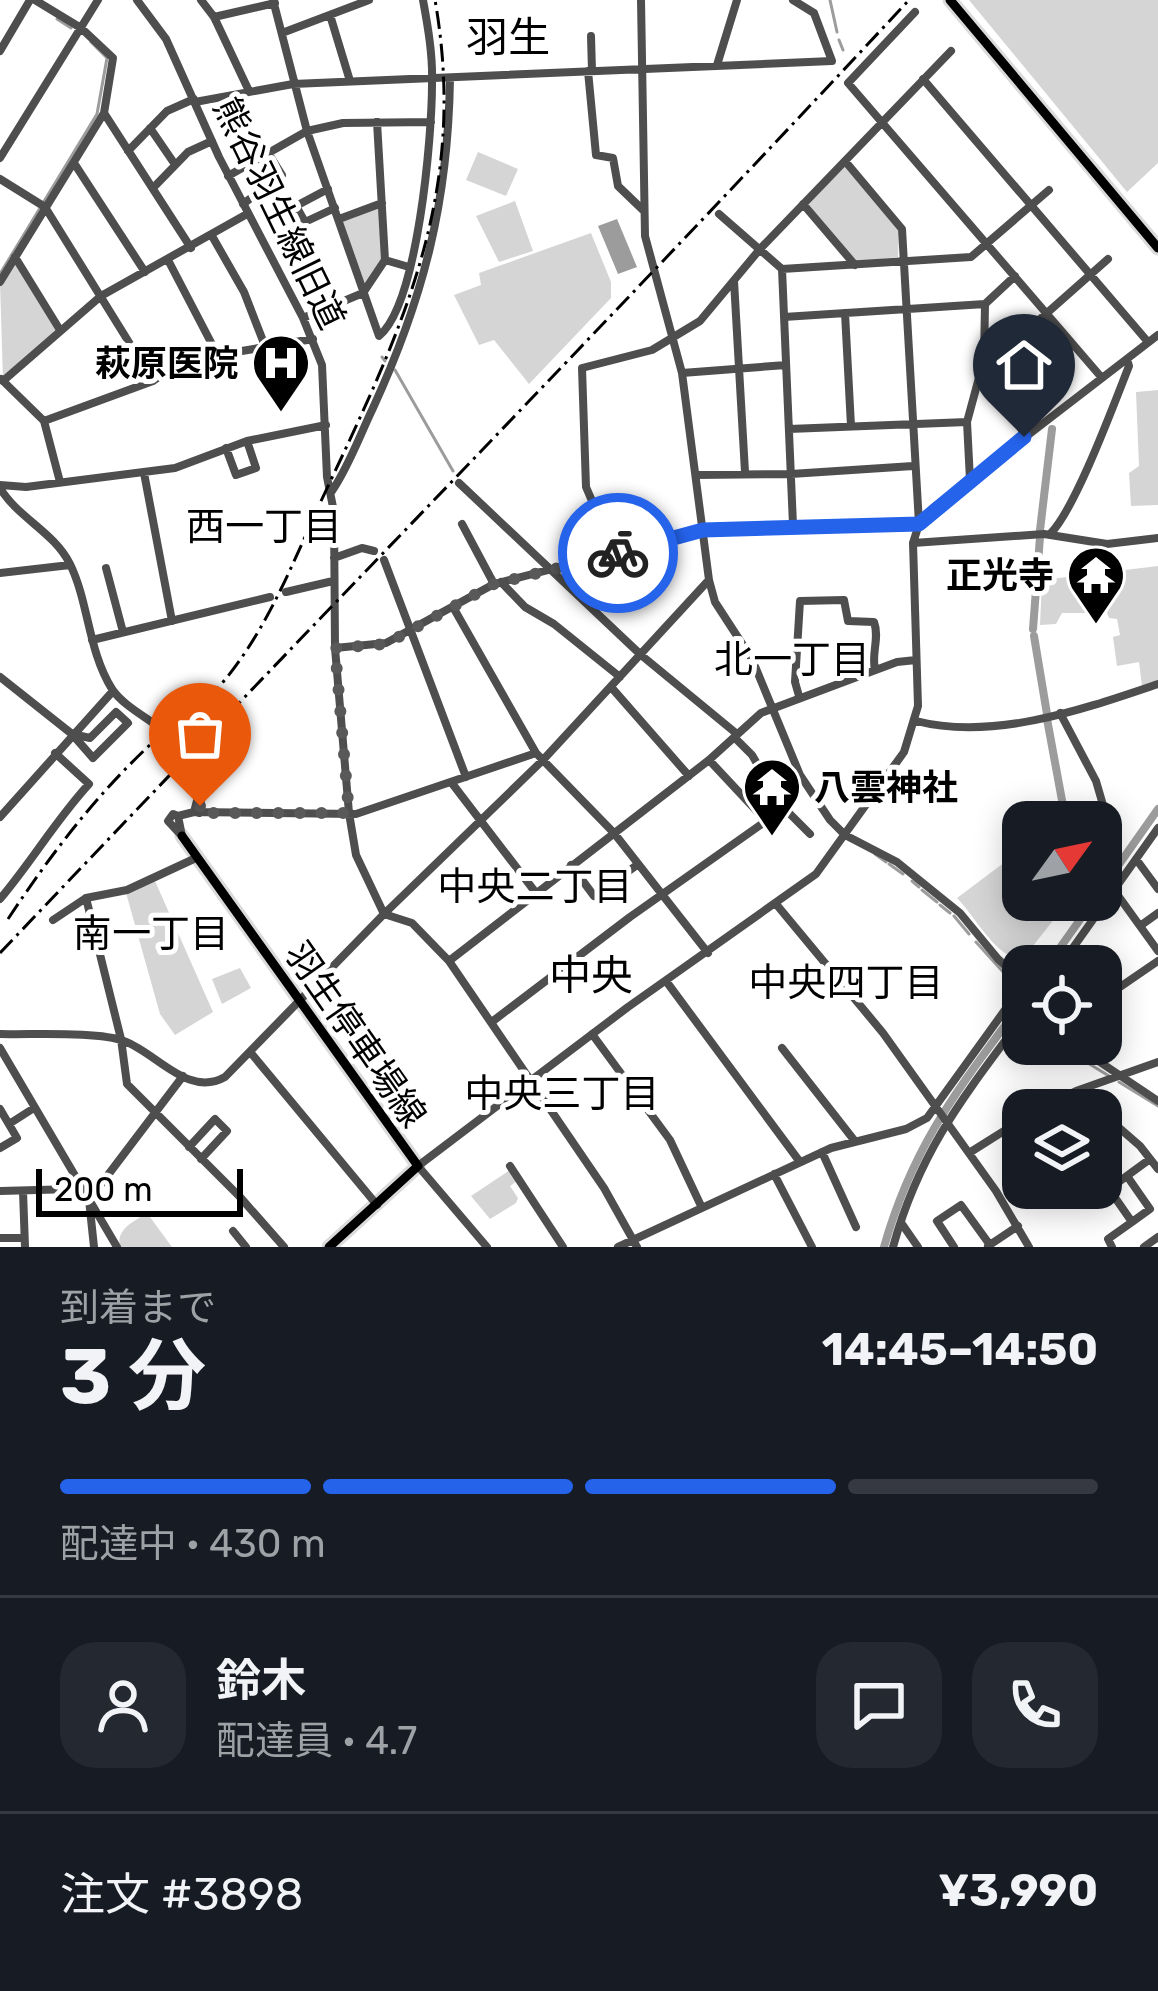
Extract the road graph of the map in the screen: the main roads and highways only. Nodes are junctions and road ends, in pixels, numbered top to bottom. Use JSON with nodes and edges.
{"nodes":[{"id":1,"x":950,"y":0,"type":"edge"},
{"id":2,"x":1158,"y":248,"type":"edge"},
{"id":3,"x":182,"y":836,"type":"road end"},
{"id":4,"x":329,"y":1247,"type":"edge"}],
"edges":[{"from":1,"to":2,"type":"main road"},
{"from":3,"to":4,"type":"main road","name":"羽生停車場線"}]}
